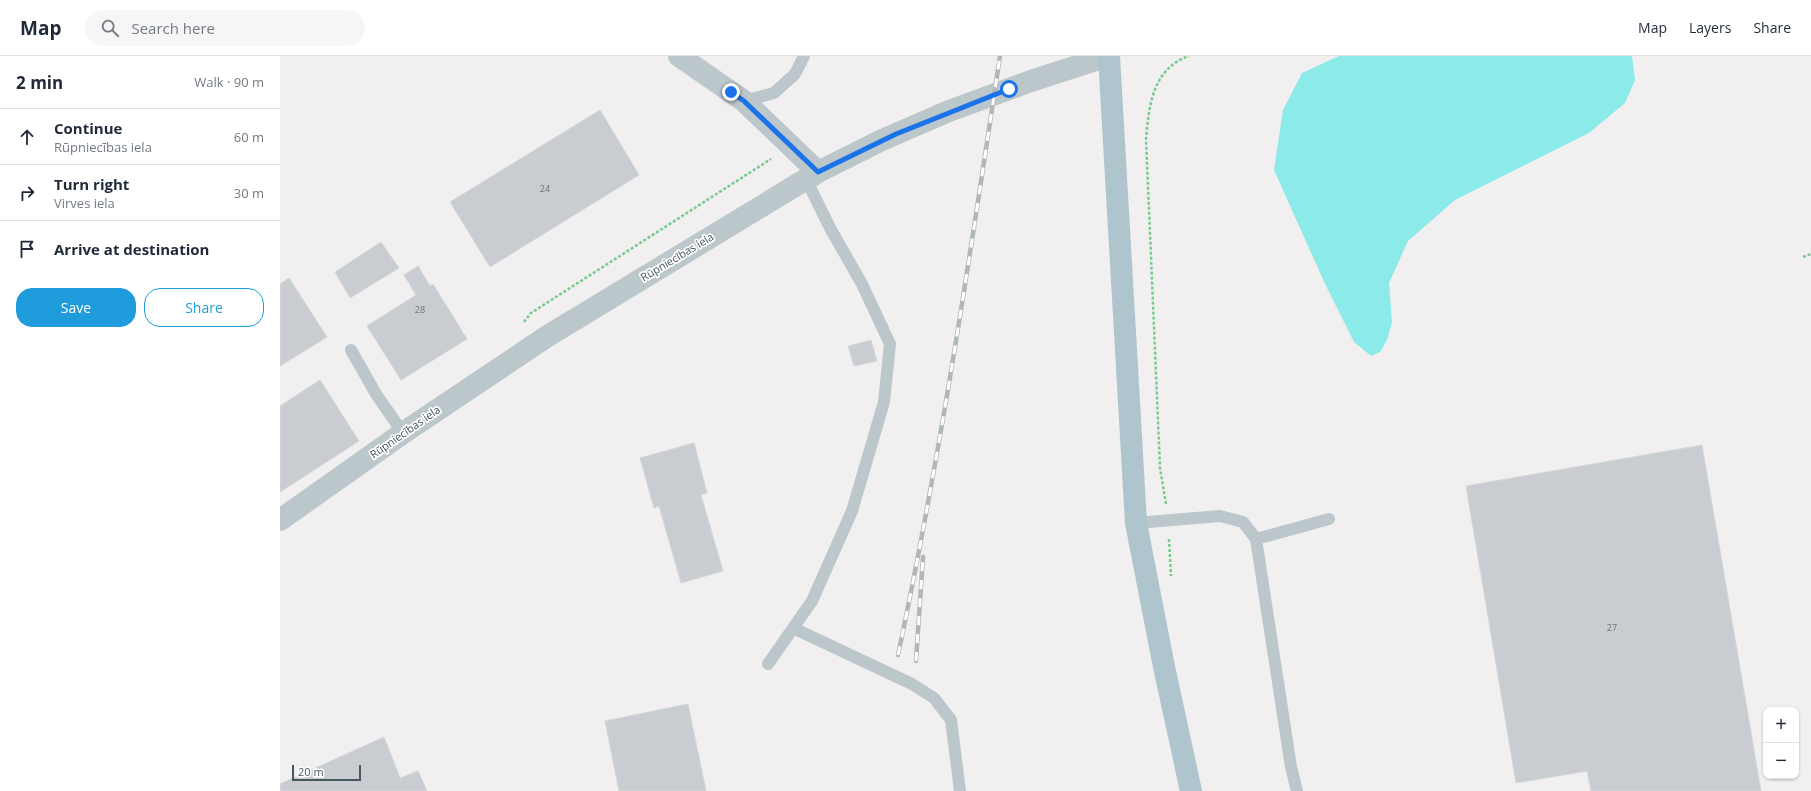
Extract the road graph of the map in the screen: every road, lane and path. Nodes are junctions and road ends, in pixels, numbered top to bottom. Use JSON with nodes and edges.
{"nodes":[{"id":1,"x":679,"y":56,"type":"edge"},
{"id":2,"x":804,"y":56,"type":"edge"},
{"id":3,"x":1108,"y":56,"type":"edge"},
{"id":4,"x":1188,"y":56,"type":"edge"},
{"id":5,"x":744,"y":101,"type":"junction"},
{"id":6,"x":812,"y":175,"type":"junction"},
{"id":7,"x":1811,"y":254,"type":"edge"},
{"id":8,"x":1803,"y":257,"type":"dead end"},
{"id":9,"x":351,"y":350,"type":"dead end"},
{"id":10,"x":403,"y":433,"type":"junction"},
{"id":11,"x":1329,"y":519,"type":"dead end"},
{"id":12,"x":280,"y":520,"type":"edge"},
{"id":13,"x":1168,"y":520,"type":"junction"},
{"id":14,"x":1136,"y":523,"type":"junction"},
{"id":15,"x":1256,"y":539,"type":"junction"},
{"id":16,"x":1172,"y":579,"type":"dead end"},
{"id":17,"x":793,"y":628,"type":"junction"},
{"id":18,"x":768,"y":664,"type":"dead end"},
{"id":19,"x":960,"y":791,"type":"edge"},
{"id":20,"x":1191,"y":791,"type":"edge"},
{"id":21,"x":1297,"y":791,"type":"edge"}],
"edges":[{"from":1,"to":5,"type":"street"},
{"from":2,"to":5,"type":"lane"},
{"from":3,"to":6,"type":"street","name":"Rūpniecības iela"},
{"from":3,"to":14,"type":"main road"},
{"from":4,"to":13,"type":"path"},
{"from":5,"to":6,"type":"street"},
{"from":6,"to":10,"type":"street","name":"Rūpniecības iela"},
{"from":6,"to":17,"type":"lane"},
{"from":7,"to":8,"type":"path"},
{"from":9,"to":10,"type":"lane"},
{"from":10,"to":12,"type":"street","name":"Rūpniecības iela"},
{"from":11,"to":15,"type":"lane"},
{"from":13,"to":14,"type":"lane"},
{"from":13,"to":15,"type":"lane"},
{"from":13,"to":16,"type":"path"},
{"from":14,"to":20,"type":"main road"},
{"from":15,"to":21,"type":"lane"},
{"from":17,"to":18,"type":"lane"},
{"from":17,"to":19,"type":"lane"}]}
